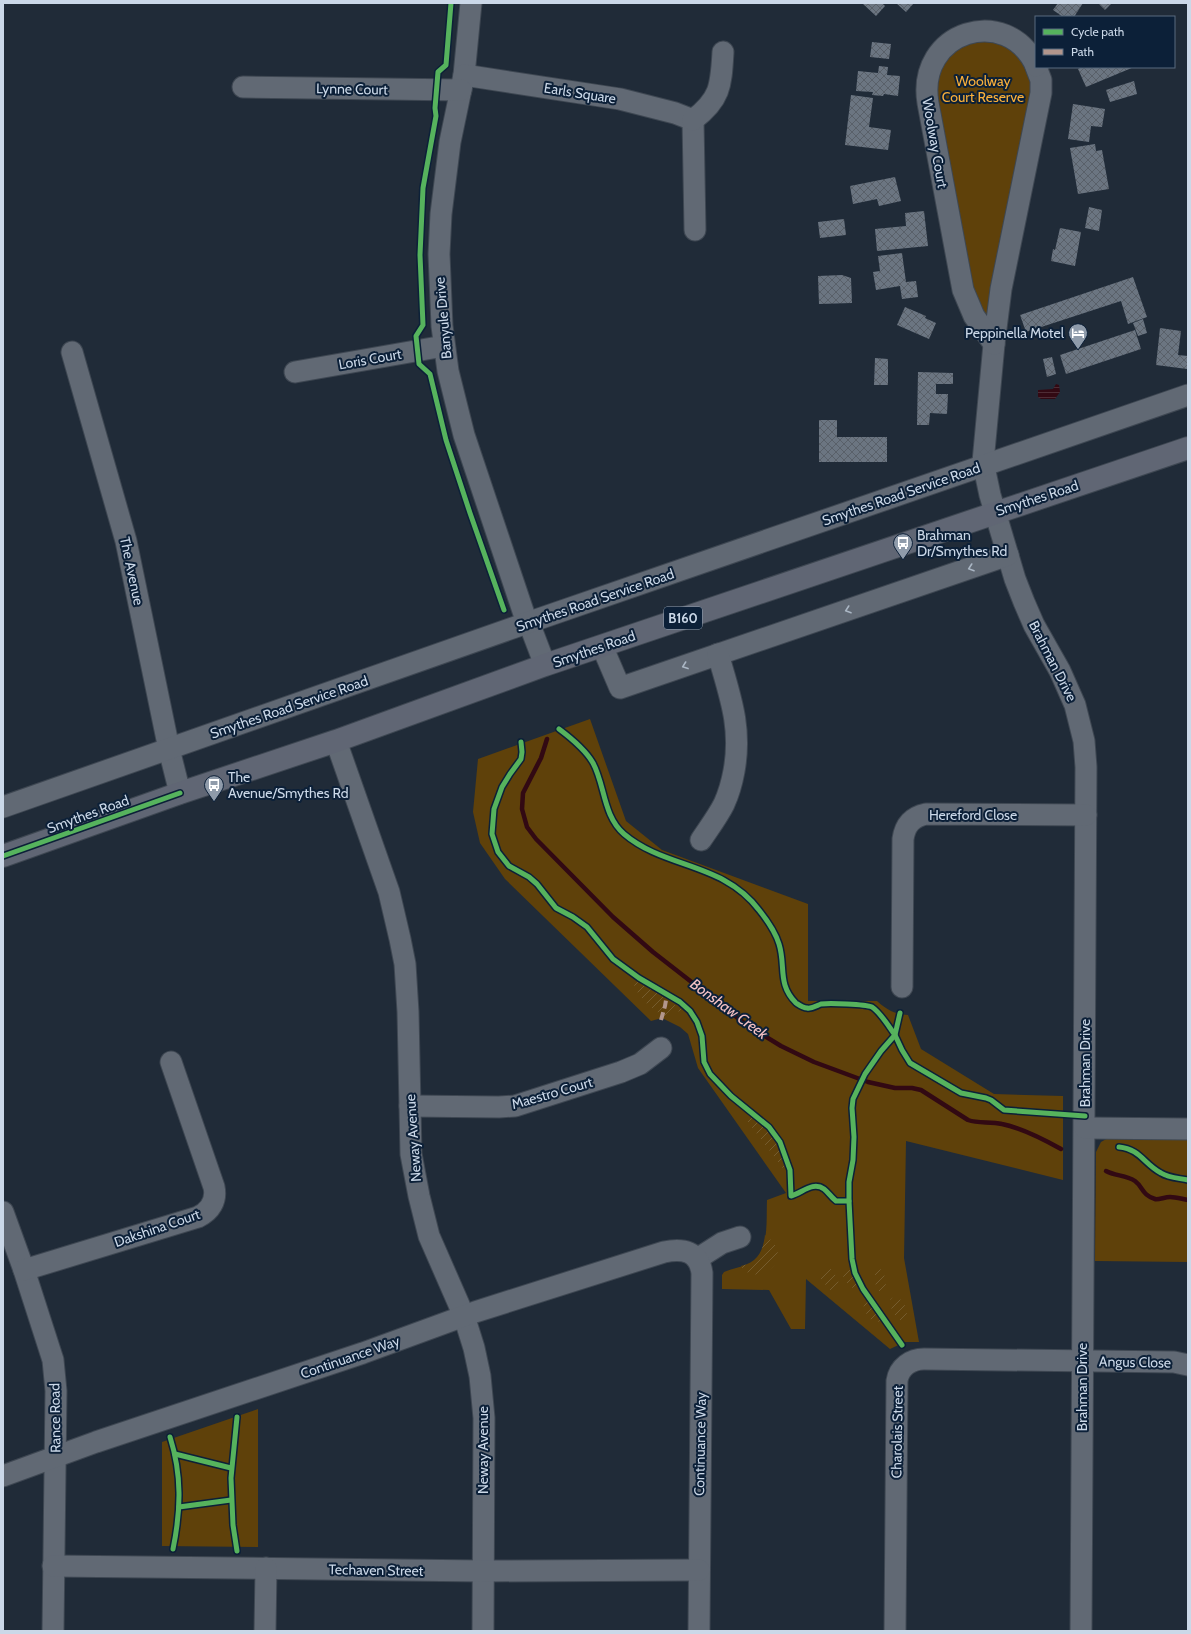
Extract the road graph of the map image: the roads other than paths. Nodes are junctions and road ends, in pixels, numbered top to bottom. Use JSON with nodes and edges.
{"nodes":[{"id":1,"x":471,"y":3,"type":"edge"},
{"id":2,"x":723,"y":52,"type":"dead end"},
{"id":3,"x":1035,"y":65,"type":"edge"},
{"id":4,"x":1036,"y":68,"type":"edge"},
{"id":5,"x":462,"y":82,"type":"junction"},
{"id":6,"x":243,"y":87,"type":"dead end"},
{"id":7,"x":693,"y":120,"type":"junction"},
{"id":8,"x":695,"y":230,"type":"dead end"},
{"id":9,"x":994,"y":344,"type":"junction"},
{"id":10,"x":444,"y":346,"type":"junction"},
{"id":11,"x":72,"y":352,"type":"dead end"},
{"id":12,"x":295,"y":372,"type":"dead end"},
{"id":13,"x":1188,"y":395,"type":"edge"},
{"id":14,"x":1188,"y":448,"type":"edge"},
{"id":15,"x":983,"y":465,"type":"junction"},
{"id":16,"x":996,"y":512,"type":"junction"},
{"id":17,"x":1008,"y":555,"type":"junction"},
{"id":18,"x":528,"y":623,"type":"junction"},
{"id":19,"x":602,"y":646,"type":"junction"},
{"id":20,"x":718,"y":654,"type":"junction"},
{"id":21,"x":545,"y":665,"type":"junction"},
{"id":22,"x":336,"y":741,"type":"junction"},
{"id":23,"x":169,"y":749,"type":"junction"},
{"id":24,"x":180,"y":793,"type":"junction"},
{"id":25,"x":3,"y":807,"type":"edge"},
{"id":26,"x":1086,"y":815,"type":"junction"},
{"id":27,"x":701,"y":840,"type":"dead end"},
{"id":28,"x":3,"y":856,"type":"edge"},
{"id":29,"x":902,"y":987,"type":"dead end"},
{"id":30,"x":661,"y":1048,"type":"dead end"},
{"id":31,"x":171,"y":1062,"type":"dead end"},
{"id":32,"x":410,"y":1106,"type":"junction"},
{"id":33,"x":1085,"y":1128,"type":"junction"},
{"id":34,"x":1188,"y":1129,"type":"edge"},
{"id":35,"x":3,"y":1212,"type":"edge"},
{"id":36,"x":740,"y":1236,"type":"dead end"},
{"id":37,"x":697,"y":1259,"type":"junction"},
{"id":38,"x":24,"y":1270,"type":"junction"},
{"id":39,"x":464,"y":1316,"type":"junction"},
{"id":40,"x":1082,"y":1361,"type":"junction"},
{"id":41,"x":1188,"y":1365,"type":"edge"},
{"id":42,"x":55,"y":1457,"type":"junction"},
{"id":43,"x":3,"y":1476,"type":"edge"},
{"id":44,"x":53,"y":1566,"type":"junction"},
{"id":45,"x":266,"y":1568,"type":"junction"},
{"id":46,"x":699,"y":1570,"type":"junction"},
{"id":47,"x":483,"y":1571,"type":"junction"},
{"id":48,"x":53,"y":1631,"type":"edge"},
{"id":49,"x":265,"y":1631,"type":"edge"},
{"id":50,"x":483,"y":1631,"type":"edge"},
{"id":51,"x":699,"y":1631,"type":"edge"},
{"id":52,"x":895,"y":1631,"type":"edge"},
{"id":53,"x":1081,"y":1631,"type":"edge"}],
"edges":[{"from":1,"to":5,"type":"street","name":"Banyule Drive"},
{"from":2,"to":7,"type":"street"},
{"from":3,"to":9,"type":"street","name":"Woolway Court"},
{"from":4,"to":9,"type":"street","name":"Woolway Court"},
{"from":5,"to":6,"type":"street","name":"Lynne Court"},
{"from":5,"to":7,"type":"street","name":"Earls Square"},
{"from":5,"to":10,"type":"street","name":"Banyule Drive"},
{"from":7,"to":8,"type":"street"},
{"from":9,"to":15,"type":"street","name":"Woolway Court"},
{"from":10,"to":12,"type":"street","name":"Loris Court"},
{"from":10,"to":18,"type":"street","name":"Banyule Drive"},
{"from":11,"to":23,"type":"street","name":"The Avenue"},
{"from":13,"to":15,"type":"street","name":"Smythes Road Service Road"},
{"from":14,"to":16,"type":"main road","name":"Smythes Road","number":"B160"},
{"from":15,"to":16,"type":"street","name":"Woolway Court"},
{"from":15,"to":18,"type":"street","name":"Smythes Road Service Road"},
{"from":16,"to":17,"type":"street","name":"Brahman Drive"},
{"from":16,"to":19,"type":"main road","name":"Smythes Road","number":"B160"},
{"from":17,"to":20,"type":"street","one_way":true},
{"from":17,"to":26,"type":"street","name":"Brahman Drive"},
{"from":18,"to":21,"type":"street","name":"Banyule Drive"},
{"from":18,"to":23,"type":"street","name":"Smythes Road Service Road"},
{"from":20,"to":19,"type":"street","one_way":true},
{"from":19,"to":21,"type":"main road","name":"Smythes Road","number":"B160"},
{"from":20,"to":27,"type":"street"},
{"from":21,"to":22,"type":"main road","name":"Smythes Road","number":"B160"},
{"from":22,"to":24,"type":"main road","name":"Smythes Road","number":"B160"},
{"from":22,"to":32,"type":"street","name":"Neway Avenue"},
{"from":23,"to":24,"type":"street","name":"The Avenue"},
{"from":23,"to":25,"type":"street","name":"Smythes Road Service Road"},
{"from":24,"to":28,"type":"main road","name":"Smythes Road","number":"B160"},
{"from":26,"to":29,"type":"street","name":"Hereford Close"},
{"from":26,"to":33,"type":"street","name":"Brahman Drive"},
{"from":30,"to":32,"type":"street","name":"Maestro Court"},
{"from":31,"to":38,"type":"street","name":"Dakshina Court"},
{"from":32,"to":39,"type":"street","name":"Neway Avenue"},
{"from":33,"to":34,"type":"street"},
{"from":33,"to":40,"type":"street","name":"Brahman Drive"},
{"from":35,"to":38,"type":"street","name":"Rance Road"},
{"from":36,"to":37,"type":"street"},
{"from":37,"to":39,"type":"street","name":"Continuance Way"},
{"from":37,"to":46,"type":"street","name":"Continuance Way"},
{"from":38,"to":42,"type":"street","name":"Rance Road"},
{"from":39,"to":42,"type":"street","name":"Continuance Way"},
{"from":39,"to":47,"type":"street","name":"Neway Avenue"},
{"from":40,"to":41,"type":"street","name":"Angus Close"},
{"from":40,"to":52,"type":"street","name":"Charolais Street"},
{"from":40,"to":53,"type":"street","name":"Brahman Drive"},
{"from":42,"to":43,"type":"street","name":"Continuance Way"},
{"from":42,"to":44,"type":"street","name":"Rance Road"},
{"from":44,"to":45,"type":"street","name":"Techaven Street"},
{"from":44,"to":48,"type":"street","name":"Rance Road"},
{"from":45,"to":47,"type":"street","name":"Techaven Street"},
{"from":45,"to":49,"type":"street"},
{"from":46,"to":47,"type":"street","name":"Techaven Street"},
{"from":46,"to":51,"type":"street","name":"Continuance Way"},
{"from":47,"to":50,"type":"street","name":"Neway Avenue"}]}
